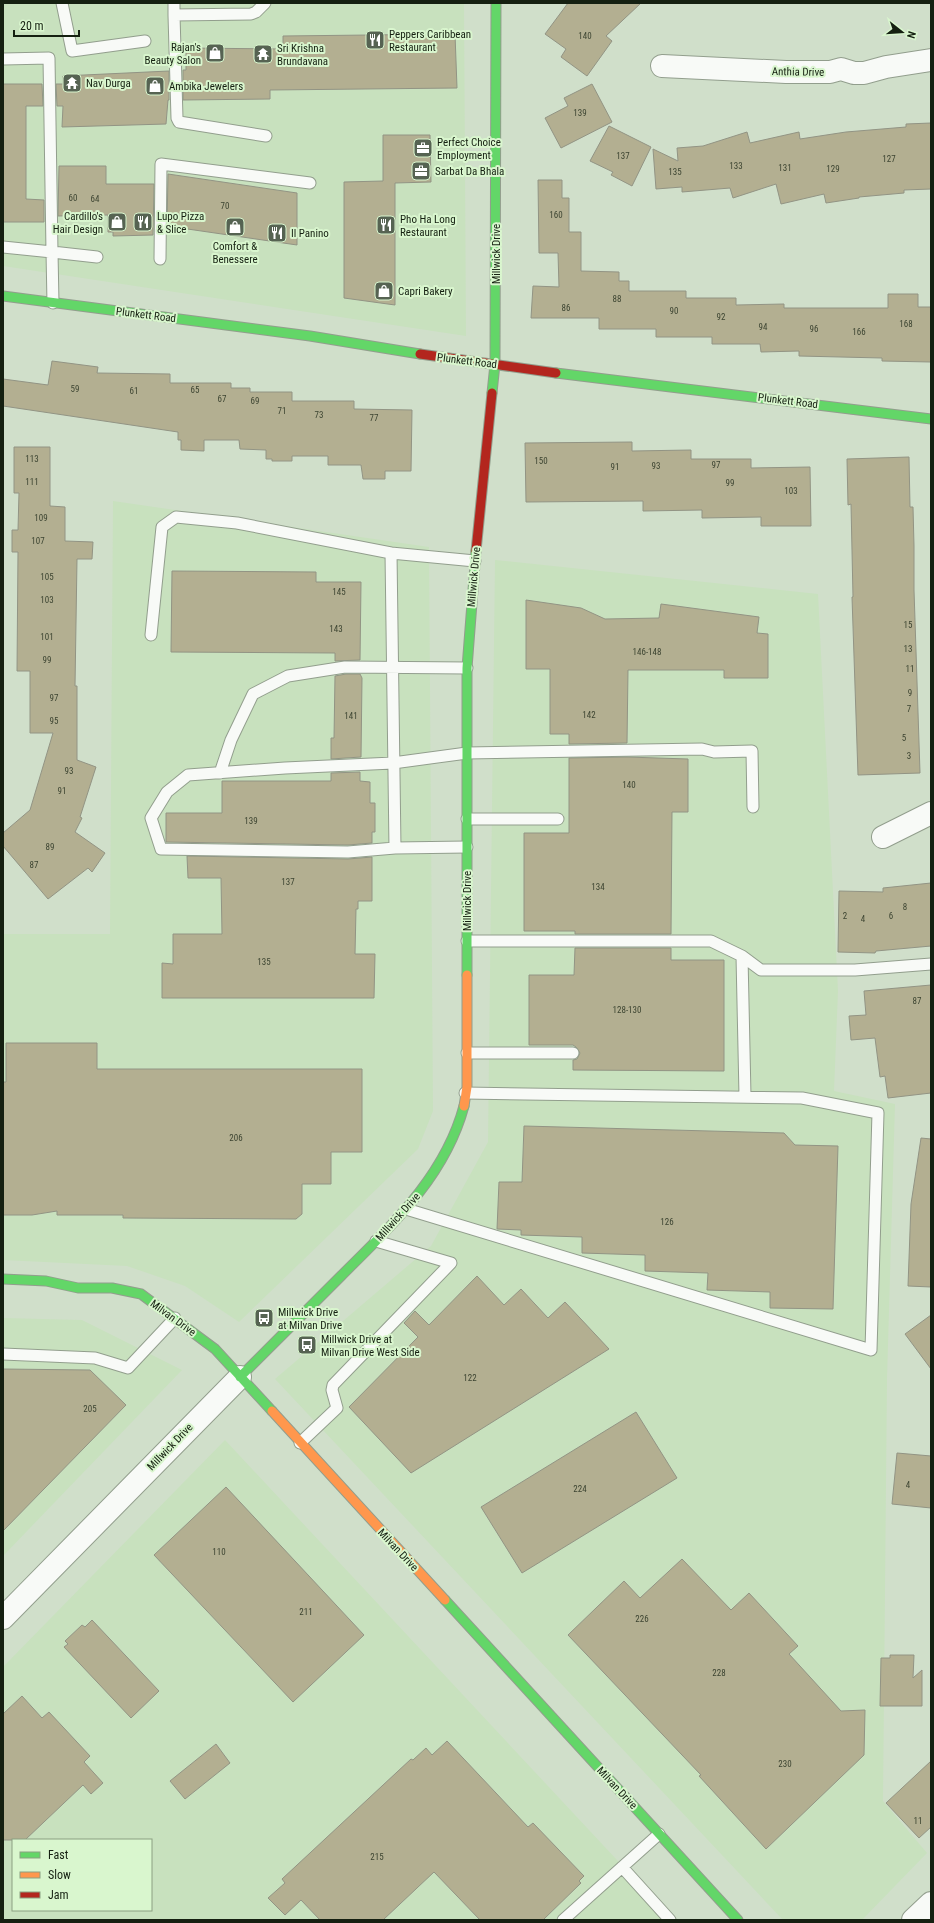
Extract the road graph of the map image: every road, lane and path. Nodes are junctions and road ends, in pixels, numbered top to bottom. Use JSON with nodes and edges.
{"nodes":[{"id":1,"x":62,"y":3,"type":"edge"},
{"id":2,"x":174,"y":3,"type":"edge"},
{"id":3,"x":264,"y":3,"type":"edge"},
{"id":4,"x":496,"y":3,"type":"edge"},
{"id":5,"x":174,"y":15,"type":"junction"},
{"id":6,"x":144,"y":41,"type":"dead end"},
{"id":7,"x":3,"y":59,"type":"edge"},
{"id":8,"x":931,"y":60,"type":"edge"},
{"id":9,"x":662,"y":66,"type":"dead end"},
{"id":10,"x":266,"y":136,"type":"dead end"},
{"id":11,"x":310,"y":183,"type":"dead end"},
{"id":12,"x":3,"y":247,"type":"edge"},
{"id":13,"x":52,"y":252,"type":"junction"},
{"id":14,"x":97,"y":257,"type":"dead end"},
{"id":15,"x":160,"y":259,"type":"dead end"},
{"id":16,"x":3,"y":296,"type":"edge"},
{"id":17,"x":53,"y":303,"type":"junction"},
{"id":18,"x":495,"y":364,"type":"junction"},
{"id":19,"x":931,"y":419,"type":"edge"},
{"id":20,"x":391,"y":553,"type":"junction"},
{"id":21,"x":475,"y":560,"type":"junction"},
{"id":22,"x":151,"y":635,"type":"dead end"},
{"id":23,"x":392,"y":668,"type":"junction"},
{"id":24,"x":467,"y":668,"type":"junction"},
{"id":25,"x":467,"y":753,"type":"junction"},
{"id":26,"x":394,"y":763,"type":"junction"},
{"id":27,"x":220,"y":772,"type":"junction"},
{"id":28,"x":753,"y":808,"type":"dead end"},
{"id":29,"x":931,"y":813,"type":"edge"},
{"id":30,"x":467,"y":818,"type":"junction"},
{"id":31,"x":558,"y":819,"type":"dead end"},
{"id":32,"x":883,"y":837,"type":"dead end"},
{"id":33,"x":467,"y":847,"type":"junction"},
{"id":34,"x":395,"y":848,"type":"junction"},
{"id":35,"x":467,"y":940,"type":"junction"},
{"id":36,"x":742,"y":956,"type":"junction"},
{"id":37,"x":931,"y":964,"type":"edge"},
{"id":38,"x":467,"y":1053,"type":"junction"},
{"id":39,"x":573,"y":1053,"type":"dead end"},
{"id":40,"x":466,"y":1093,"type":"junction"},
{"id":41,"x":744,"y":1096,"type":"junction"},
{"id":42,"x":406,"y":1209,"type":"junction"},
{"id":43,"x":376,"y":1241,"type":"junction"},
{"id":44,"x":3,"y":1279,"type":"edge"},
{"id":45,"x":175,"y":1318,"type":"junction"},
{"id":46,"x":3,"y":1354,"type":"edge"},
{"id":47,"x":240,"y":1377,"type":"junction"},
{"id":48,"x":300,"y":1443,"type":"junction"},
{"id":49,"x":3,"y":1618,"type":"edge"},
{"id":50,"x":659,"y":1834,"type":"junction"},
{"id":51,"x":622,"y":1867,"type":"junction"},
{"id":52,"x":931,"y":1903,"type":"edge"},
{"id":53,"x":563,"y":1920,"type":"edge"},
{"id":54,"x":670,"y":1920,"type":"edge"},
{"id":55,"x":738,"y":1920,"type":"edge"},
{"id":56,"x":913,"y":1920,"type":"edge"}],
"edges":[{"from":1,"to":6,"type":"lane"},
{"from":2,"to":5,"type":"lane"},
{"from":3,"to":5,"type":"lane"},
{"from":4,"to":18,"type":"street","name":"Millwick Drive"},
{"from":5,"to":10,"type":"lane"},
{"from":7,"to":13,"type":"lane"},
{"from":8,"to":9,"type":"street","name":"Anthia Drive"},
{"from":11,"to":15,"type":"lane"},
{"from":12,"to":13,"type":"lane"},
{"from":13,"to":14,"type":"lane"},
{"from":13,"to":17,"type":"lane"},
{"from":16,"to":17,"type":"street","name":"Plunkett Road"},
{"from":17,"to":18,"type":"street","name":"Plunkett Road"},
{"from":18,"to":19,"type":"street","name":"Plunkett Road"},
{"from":18,"to":21,"type":"street","name":"Millwick Drive"},
{"from":20,"to":21,"type":"lane"},
{"from":20,"to":22,"type":"lane"},
{"from":20,"to":23,"type":"lane"},
{"from":21,"to":24,"type":"street","name":"Millwick Drive"},
{"from":23,"to":24,"type":"lane"},
{"from":23,"to":26,"type":"lane"},
{"from":23,"to":27,"type":"lane"},
{"from":24,"to":25,"type":"street","name":"Millwick Drive"},
{"from":25,"to":26,"type":"lane"},
{"from":25,"to":28,"type":"lane"},
{"from":25,"to":30,"type":"street","name":"Millwick Drive"},
{"from":26,"to":27,"type":"lane"},
{"from":26,"to":34,"type":"lane"},
{"from":27,"to":34,"type":"lane"},
{"from":29,"to":32,"type":"street"},
{"from":30,"to":31,"type":"lane"},
{"from":30,"to":33,"type":"street","name":"Millwick Drive"},
{"from":33,"to":34,"type":"lane"},
{"from":33,"to":35,"type":"street","name":"Millwick Drive"},
{"from":35,"to":36,"type":"lane"},
{"from":35,"to":38,"type":"street","name":"Millwick Drive"},
{"from":36,"to":37,"type":"lane"},
{"from":36,"to":41,"type":"lane"},
{"from":38,"to":39,"type":"lane"},
{"from":38,"to":40,"type":"street","name":"Millwick Drive"},
{"from":40,"to":41,"type":"lane"},
{"from":40,"to":42,"type":"street","name":"Millwick Drive"},
{"from":41,"to":42,"type":"lane"},
{"from":42,"to":43,"type":"street","name":"Millwick Drive"},
{"from":43,"to":47,"type":"street","name":"Millwick Drive"},
{"from":43,"to":48,"type":"lane"},
{"from":44,"to":45,"type":"street","name":"Milvan Drive"},
{"from":45,"to":46,"type":"lane"},
{"from":45,"to":47,"type":"street","name":"Milvan Drive"},
{"from":47,"to":48,"type":"street","name":"Milvan Drive"},
{"from":47,"to":49,"type":"street","name":"Millwick Drive"},
{"from":48,"to":50,"type":"street","name":"Milvan Drive"},
{"from":50,"to":51,"type":"lane"},
{"from":50,"to":55,"type":"street","name":"Milvan Drive"},
{"from":51,"to":53,"type":"lane"},
{"from":51,"to":54,"type":"lane"},
{"from":52,"to":56,"type":"street"}]}
